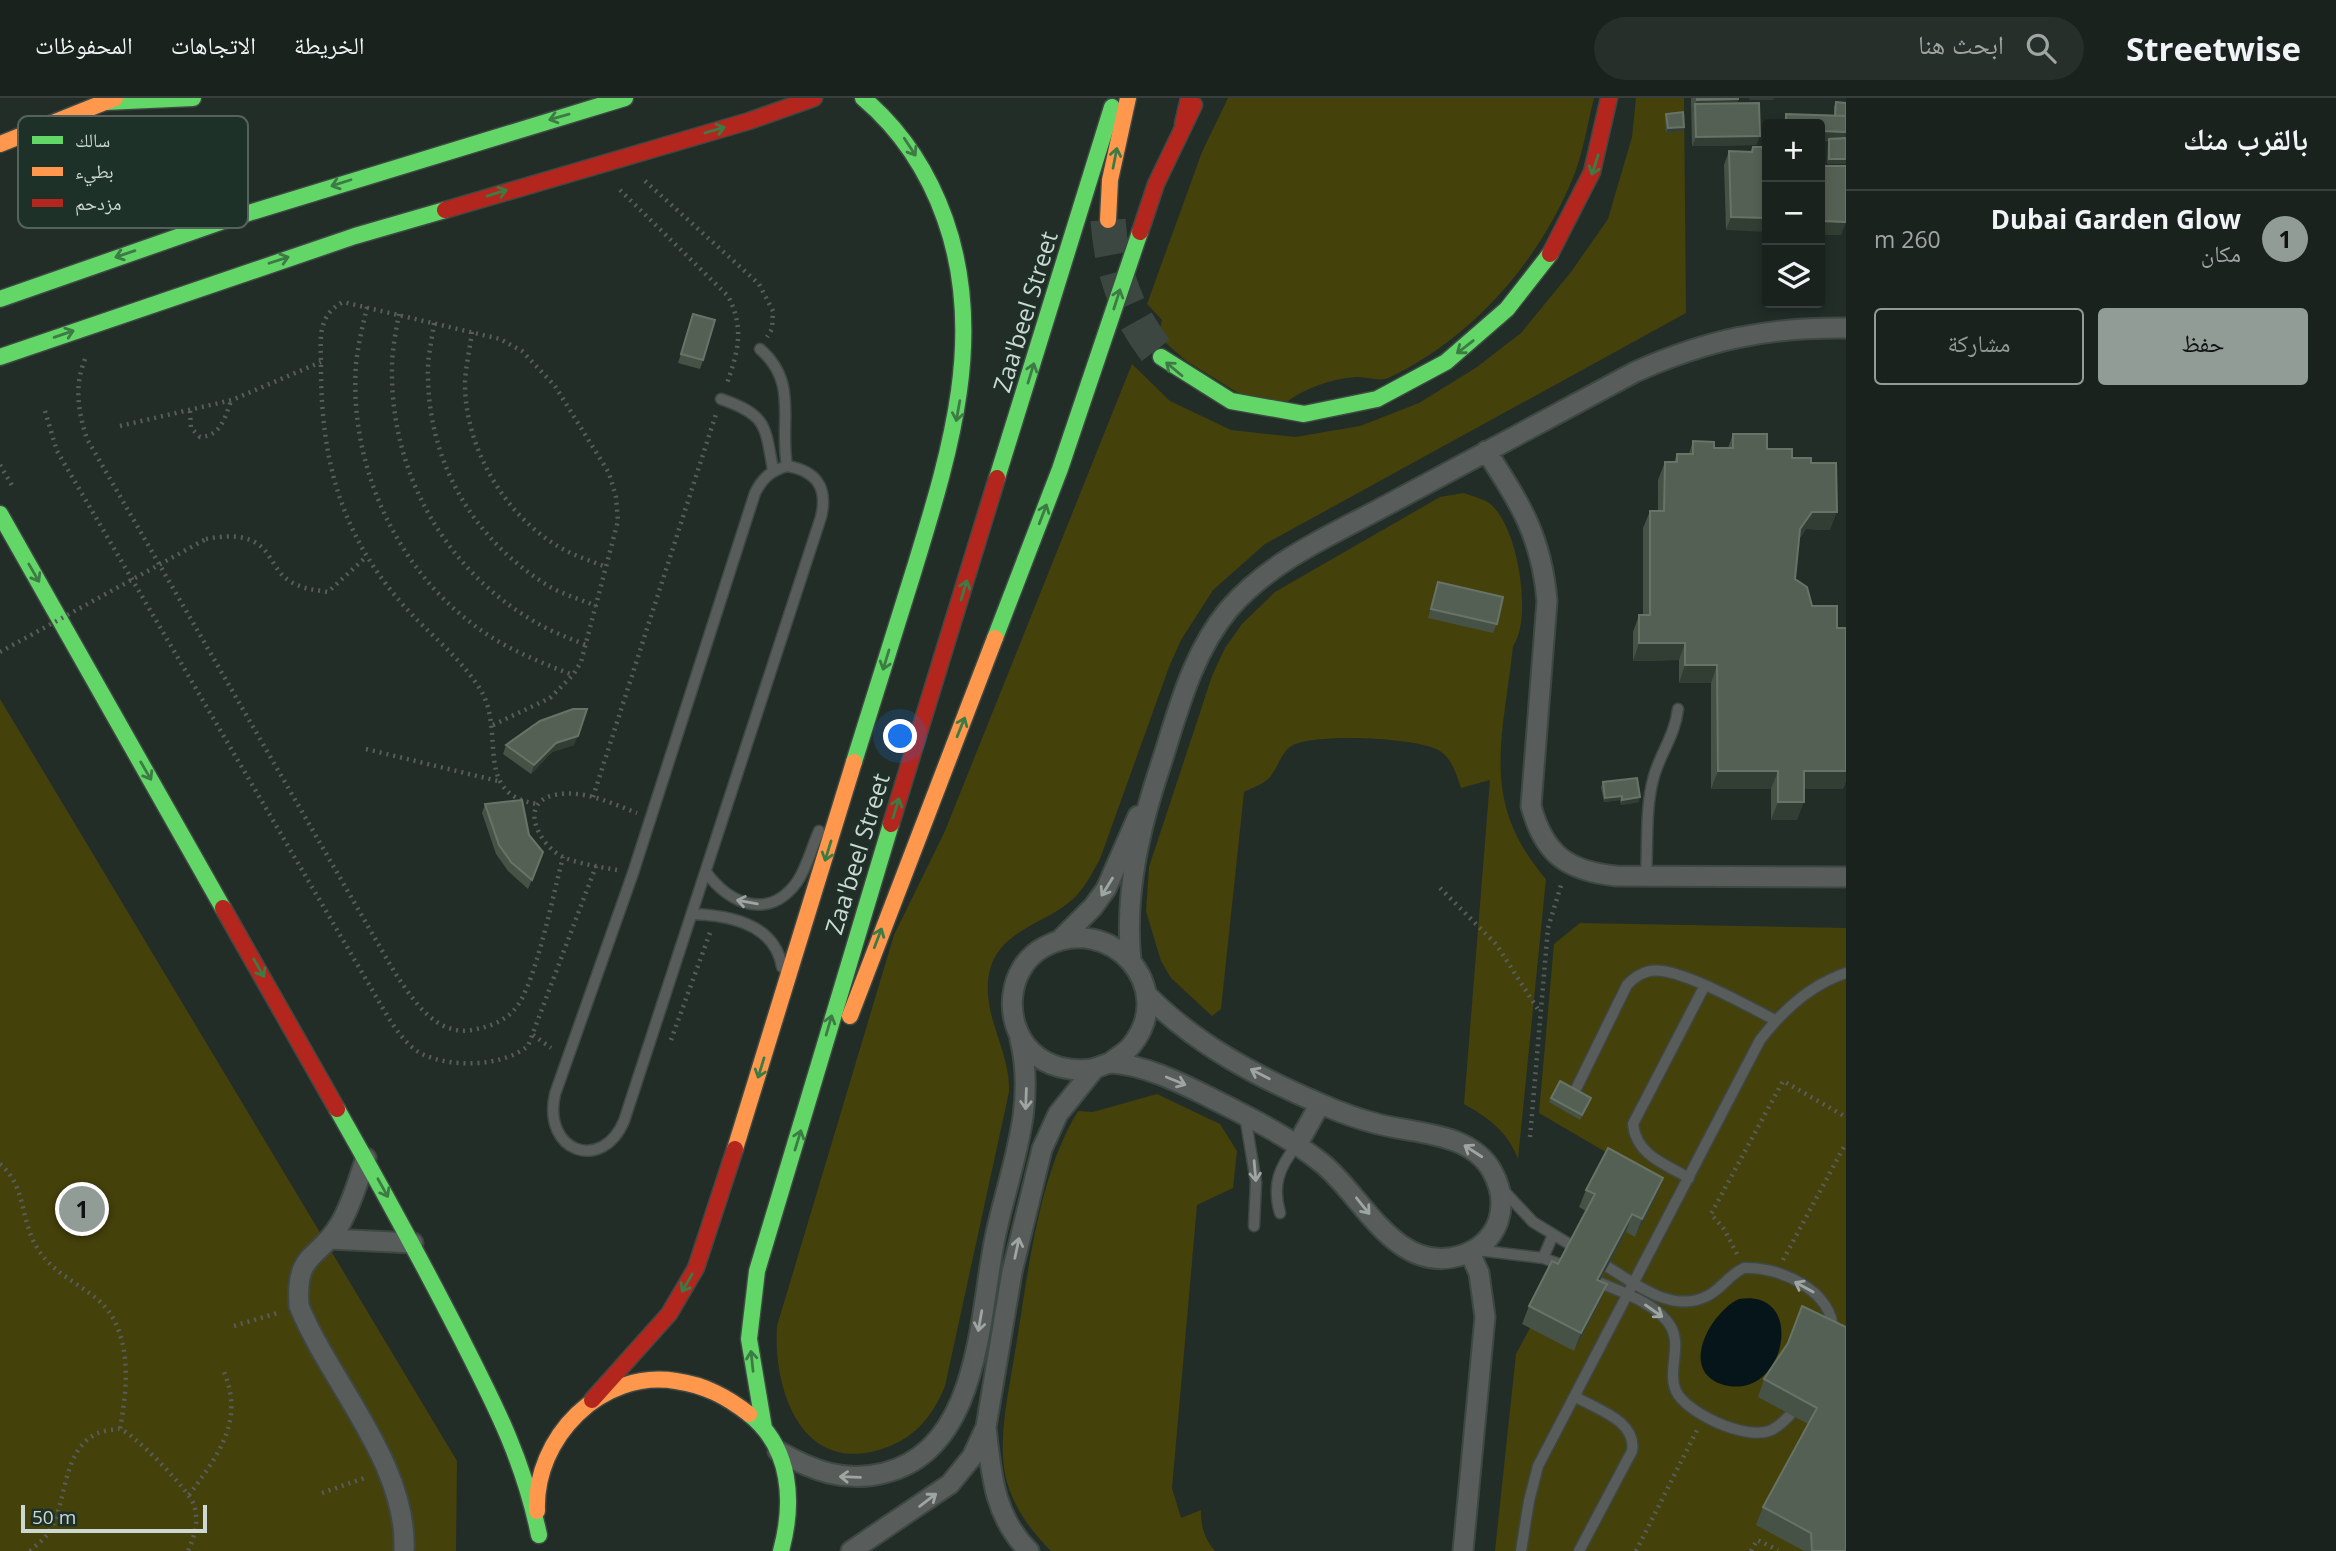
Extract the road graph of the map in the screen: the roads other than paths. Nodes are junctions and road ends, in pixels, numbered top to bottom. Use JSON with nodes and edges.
{"nodes":[{"id":1,"x":193,"y":98,"type":"edge"},
{"id":2,"x":625,"y":98,"type":"edge"},
{"id":3,"x":814,"y":98,"type":"edge"},
{"id":4,"x":863,"y":98,"type":"edge"},
{"id":5,"x":1114,"y":98,"type":"edge"},
{"id":6,"x":1128,"y":98,"type":"edge"},
{"id":7,"x":1189,"y":98,"type":"edge"},
{"id":8,"x":1198,"y":98,"type":"edge"},
{"id":9,"x":1609,"y":98,"type":"edge"},
{"id":10,"x":110,"y":100,"type":"edge"},
{"id":11,"x":70,"y":116,"type":"edge"},
{"id":12,"x":1182,"y":124,"type":"junction"},
{"id":13,"x":18,"y":137,"type":"edge"},
{"id":14,"x":0,"y":144,"type":"edge"},
{"id":15,"x":248,"y":213,"type":"edge"},
{"id":16,"x":1108,"y":220,"type":"tunnel mouth"},
{"id":17,"x":203,"y":228,"type":"edge"},
{"id":18,"x":0,"y":299,"type":"edge"},
{"id":19,"x":1846,"y":328,"type":"edge"},
{"id":20,"x":760,"y":349,"type":"road end"},
{"id":21,"x":1161,"y":356,"type":"tunnel mouth"},
{"id":22,"x":0,"y":357,"type":"edge"},
{"id":23,"x":721,"y":399,"type":"road end"},
{"id":24,"x":1486,"y":451,"type":"junction"},
{"id":25,"x":787,"y":466,"type":"junction"},
{"id":26,"x":773,"y":470,"type":"junction"},
{"id":27,"x":0,"y":514,"type":"edge"},
{"id":28,"x":1678,"y":709,"type":"dead end"},
{"id":29,"x":854,"y":762,"type":"junction"},
{"id":30,"x":1147,"y":804,"type":"junction"},
{"id":31,"x":706,"y":872,"type":"junction"},
{"id":32,"x":1646,"y":876,"type":"junction"},
{"id":33,"x":1846,"y":877,"type":"edge"},
{"id":34,"x":692,"y":914,"type":"junction"},
{"id":35,"x":1061,"y":939,"type":"junction"},
{"id":36,"x":1131,"y":961,"type":"junction"},
{"id":37,"x":1846,"y":973,"type":"edge"},
{"id":38,"x":1704,"y":987,"type":"junction"},
{"id":39,"x":1146,"y":994,"type":"junction"},
{"id":40,"x":784,"y":996,"type":"junction"},
{"id":41,"x":1775,"y":1020,"type":"junction"},
{"id":42,"x":1018,"y":1031,"type":"junction"},
{"id":43,"x":1103,"y":1066,"type":"junction"},
{"id":44,"x":1577,"y":1087,"type":"edge"},
{"id":45,"x":1320,"y":1104,"type":"junction"},
{"id":46,"x":806,"y":1115,"type":"junction"},
{"id":47,"x":1245,"y":1116,"type":"junction"},
{"id":48,"x":1297,"y":1145,"type":"junction"},
{"id":49,"x":366,"y":1157,"type":"junction"},
{"id":50,"x":1689,"y":1178,"type":"junction"},
{"id":51,"x":1499,"y":1185,"type":"junction"},
{"id":52,"x":1280,"y":1213,"type":"dead end"},
{"id":53,"x":1254,"y":1226,"type":"dead end"},
{"id":54,"x":1553,"y":1235,"type":"junction"},
{"id":55,"x":330,"y":1239,"type":"junction"},
{"id":56,"x":414,"y":1243,"type":"junction"},
{"id":57,"x":1473,"y":1251,"type":"junction"},
{"id":58,"x":1543,"y":1258,"type":"junction"},
{"id":59,"x":1575,"y":1270,"type":"edge"},
{"id":60,"x":1586,"y":1276,"type":"edge"},
{"id":61,"x":1635,"y":1282,"type":"junction"},
{"id":62,"x":1628,"y":1296,"type":"junction"},
{"id":63,"x":1832,"y":1342,"type":"edge"},
{"id":64,"x":1576,"y":1397,"type":"junction"},
{"id":65,"x":592,"y":1400,"type":"junction"},
{"id":66,"x":1790,"y":1415,"type":"edge"},
{"id":67,"x":986,"y":1427,"type":"junction"},
{"id":68,"x":764,"y":1428,"type":"junction"},
{"id":69,"x":778,"y":1451,"type":"junction"},
{"id":70,"x":542,"y":1543,"type":"edge"},
{"id":71,"x":404,"y":1551,"type":"edge"},
{"id":72,"x":781,"y":1551,"type":"edge"},
{"id":73,"x":851,"y":1551,"type":"edge"},
{"id":74,"x":1029,"y":1551,"type":"edge"},
{"id":75,"x":1463,"y":1551,"type":"edge"},
{"id":76,"x":1521,"y":1551,"type":"edge"},
{"id":77,"x":1579,"y":1551,"type":"edge"}],
"edges":[{"from":1,"to":10,"type":"main road"},
{"from":2,"to":15,"type":"main road","one_way":true},
{"from":22,"to":3,"type":"main road","one_way":true},
{"from":4,"to":29,"type":"main road","name":"Zaa'beel Street","one_way":true},
{"from":46,"to":5,"type":"main road","name":"Zaa'beel Street","one_way":true},
{"from":16,"to":6,"type":"main road","one_way":true},
{"from":7,"to":12,"type":"main road"},
{"from":8,"to":12,"type":"main road"},
{"from":9,"to":21,"type":"main road","one_way":true},
{"from":10,"to":11,"type":"main road"},
{"from":46,"to":12,"type":"main road","one_way":true},
{"from":13,"to":14,"type":"main road"},
{"from":17,"to":18,"type":"main road","one_way":true},
{"from":19,"to":24,"type":"street"},
{"from":20,"to":25,"type":"lane"},
{"from":23,"to":26,"type":"lane"},
{"from":24,"to":30,"type":"street"},
{"from":24,"to":32,"type":"street"},
{"from":25,"to":26,"type":"lane"},
{"from":25,"to":31,"type":"lane"},
{"from":26,"to":34,"type":"lane"},
{"from":27,"to":49,"type":"main road","one_way":true},
{"from":28,"to":32,"type":"lane"},
{"from":29,"to":31,"type":"lane","one_way":true},
{"from":29,"to":40,"type":"main road","name":"Zaa'beel Street","one_way":true},
{"from":30,"to":35,"type":"street","one_way":true},
{"from":30,"to":36,"type":"street"},
{"from":31,"to":34,"type":"lane"},
{"from":32,"to":33,"type":"street"},
{"from":34,"to":40,"type":"lane"},
{"from":35,"to":36,"type":"street"},
{"from":35,"to":42,"type":"street"},
{"from":36,"to":39,"type":"street"},
{"from":37,"to":41,"type":"lane"},
{"from":38,"to":41,"type":"lane"},
{"from":38,"to":44,"type":"lane"},
{"from":38,"to":50,"type":"lane"},
{"from":39,"to":43,"type":"street"},
{"from":45,"to":39,"type":"street","one_way":true},
{"from":40,"to":65,"type":"main road","name":"Zaa'beel Street","one_way":true},
{"from":41,"to":50,"type":"lane"},
{"from":42,"to":43,"type":"street"},
{"from":42,"to":69,"type":"street","one_way":true},
{"from":43,"to":47,"type":"street","one_way":true},
{"from":67,"to":43,"type":"street","one_way":true},
{"from":45,"to":48,"type":"street"},
{"from":51,"to":45,"type":"street","one_way":true},
{"from":68,"to":46,"type":"main road","name":"Zaa'beel Street","one_way":true},
{"from":47,"to":48,"type":"street"},
{"from":47,"to":53,"type":"lane","one_way":true},
{"from":48,"to":52,"type":"lane"},
{"from":48,"to":57,"type":"street","one_way":true},
{"from":49,"to":55,"type":"street"},
{"from":49,"to":56,"type":"main road","one_way":true},
{"from":50,"to":61,"type":"lane"},
{"from":51,"to":54,"type":"lane"},
{"from":51,"to":57,"type":"street"},
{"from":54,"to":58,"type":"lane"},
{"from":54,"to":61,"type":"lane"},
{"from":55,"to":56,"type":"street"},
{"from":55,"to":71,"type":"street"},
{"from":56,"to":70,"type":"main road"},
{"from":57,"to":58,"type":"lane"},
{"from":57,"to":75,"type":"street"},
{"from":58,"to":59,"type":"lane"},
{"from":60,"to":62,"type":"lane"},
{"from":61,"to":62,"type":"lane"},
{"from":63,"to":61,"type":"lane","one_way":true},
{"from":62,"to":64,"type":"lane"},
{"from":62,"to":66,"type":"lane","one_way":true},
{"from":64,"to":76,"type":"lane"},
{"from":64,"to":77,"type":"lane"},
{"from":65,"to":68,"type":"main road"},
{"from":65,"to":70,"type":"main road"},
{"from":73,"to":67,"type":"street","one_way":true},
{"from":67,"to":74,"type":"street"},
{"from":68,"to":69,"type":"main road"},
{"from":69,"to":72,"type":"main road"}]}
